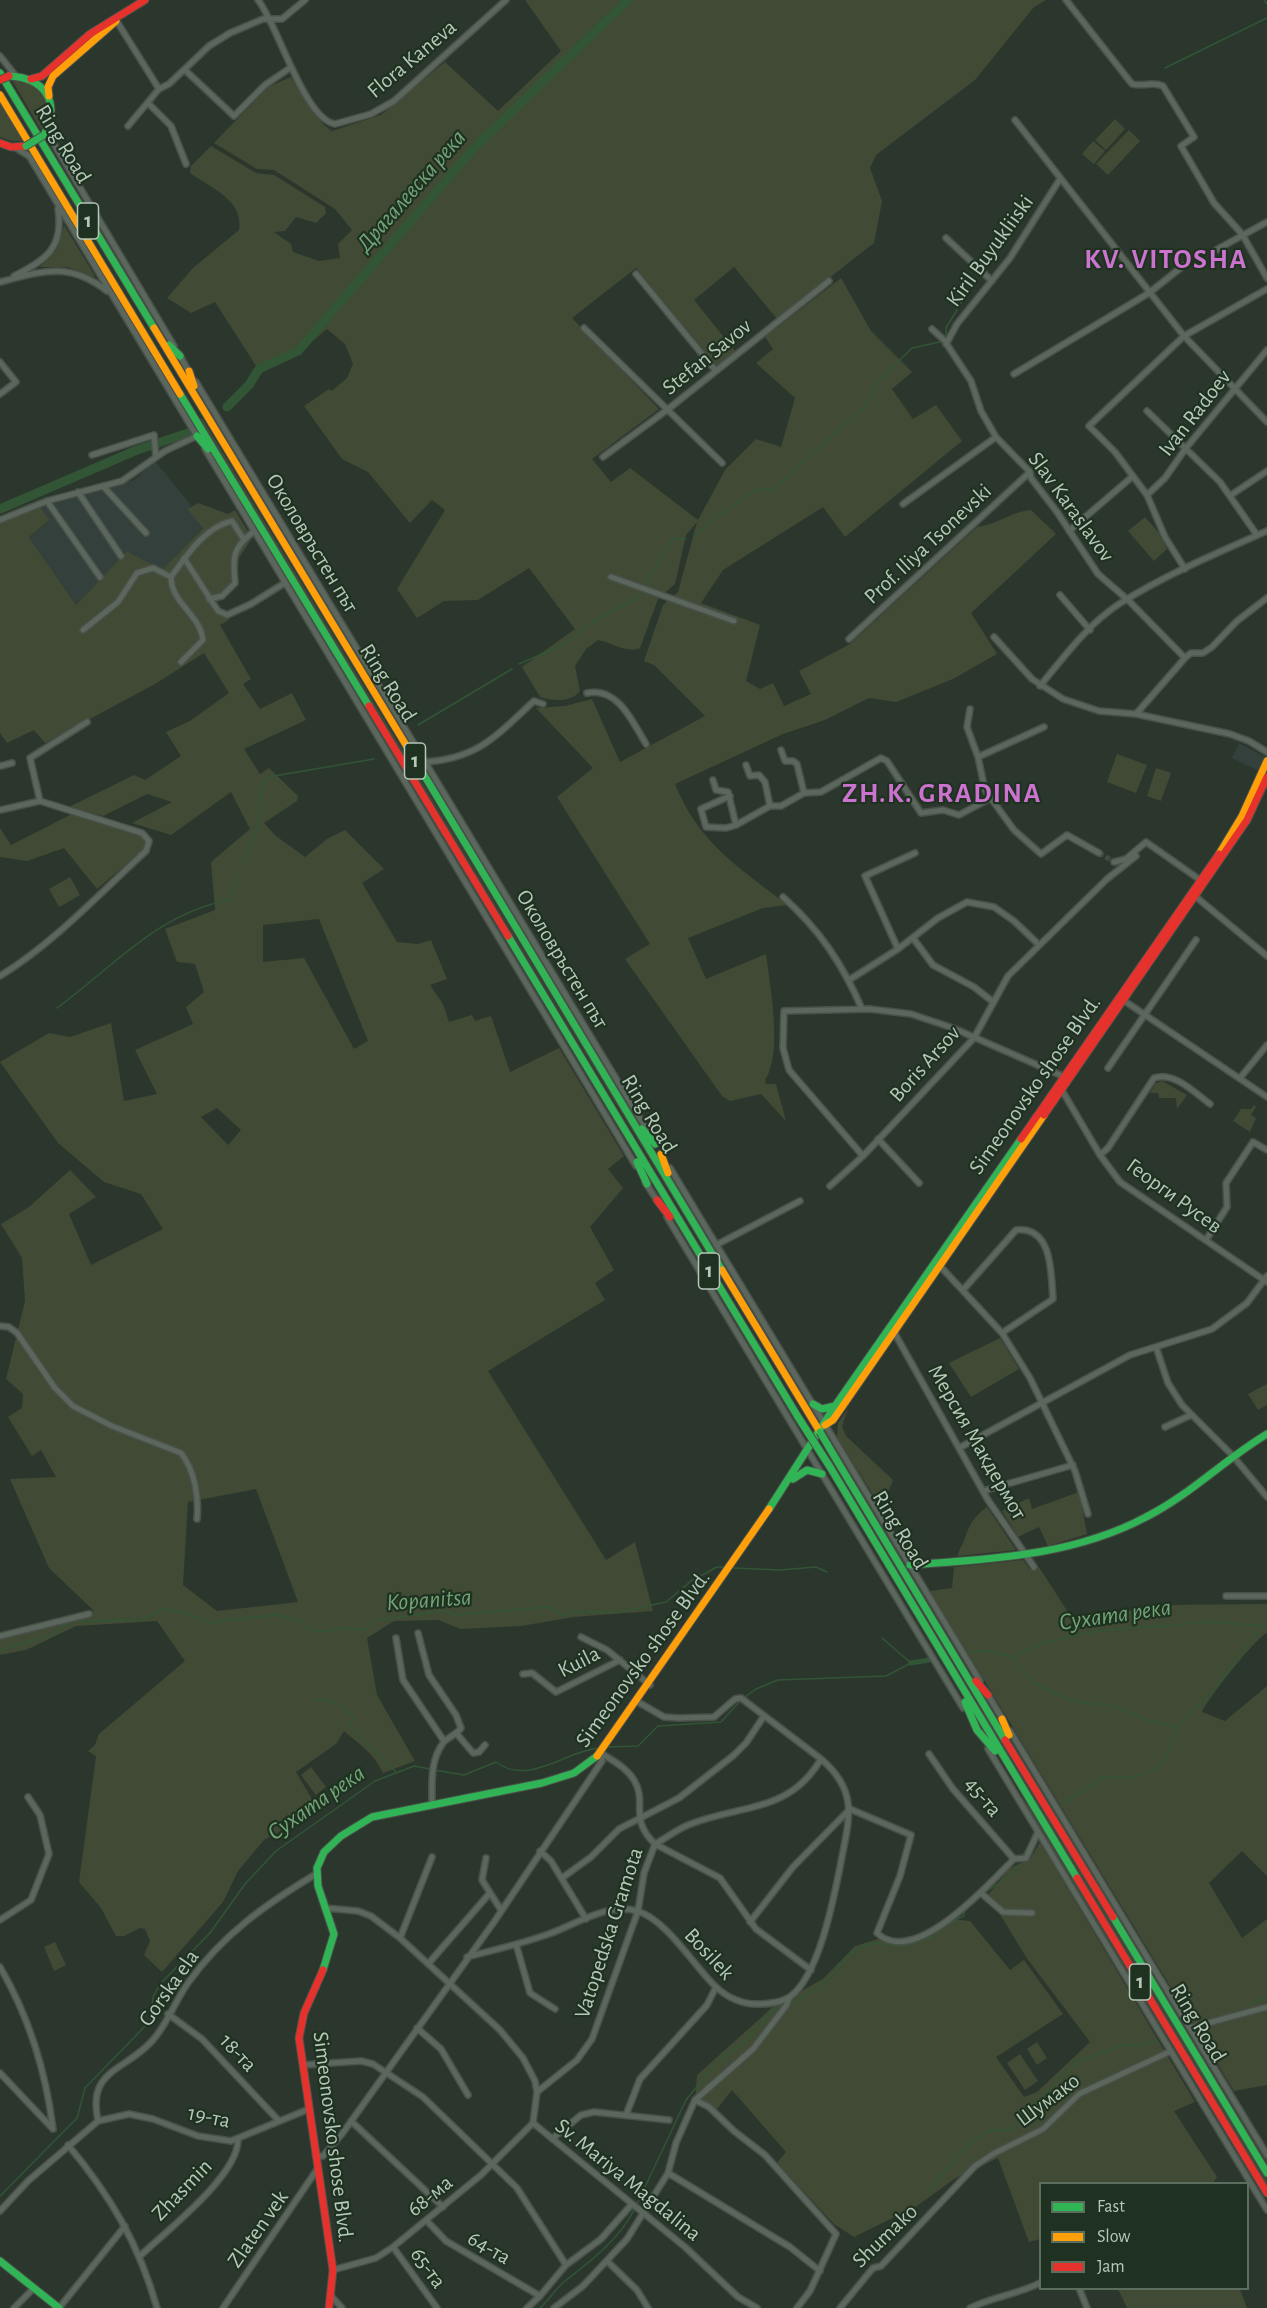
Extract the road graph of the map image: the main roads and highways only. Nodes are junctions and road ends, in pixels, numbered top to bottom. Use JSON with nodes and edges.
{"nodes":[{"id":1,"x":145,"y":0,"type":"edge"},
{"id":2,"x":116,"y":20,"type":"junction"},
{"id":3,"x":0,"y":73,"type":"edge"},
{"id":4,"x":31,"y":79,"type":"junction"},
{"id":5,"x":0,"y":80,"type":"edge"},
{"id":6,"x":0,"y":95,"type":"edge"},
{"id":7,"x":49,"y":96,"type":"junction"},
{"id":8,"x":0,"y":144,"type":"edge"},
{"id":9,"x":157,"y":332,"type":"junction"},
{"id":10,"x":145,"y":336,"type":"junction"},
{"id":11,"x":180,"y":356,"type":"road end"},
{"id":12,"x":158,"y":370,"type":"road end"},
{"id":13,"x":189,"y":371,"type":"road end"},
{"id":14,"x":201,"y":405,"type":"junction"},
{"id":15,"x":197,"y":436,"type":"road end"},
{"id":16,"x":227,"y":472,"type":"junction"},
{"id":17,"x":1267,"y":761,"type":"edge"},
{"id":18,"x":1267,"y":777,"type":"edge"},
{"id":19,"x":1202,"y":881,"type":"junction"},
{"id":20,"x":1066,"y":1077,"type":"junction"},
{"id":21,"x":1059,"y":1086,"type":"junction"},
{"id":22,"x":623,"y":1106,"type":"junction"},
{"id":23,"x":621,"y":1124,"type":"junction"},
{"id":24,"x":655,"y":1144,"type":"road end"},
{"id":25,"x":661,"y":1154,"type":"road end"},
{"id":26,"x":647,"y":1184,"type":"road end"},
{"id":27,"x":675,"y":1192,"type":"junction"},
{"id":28,"x":657,"y":1200,"type":"road end"},
{"id":29,"x":692,"y":1244,"type":"junction"},
{"id":30,"x":809,"y":1406,"type":"junction"},
{"id":31,"x":835,"y":1406,"type":"junction"},
{"id":32,"x":825,"y":1425,"type":"junction"},
{"id":33,"x":1267,"y":1434,"type":"edge"},
{"id":34,"x":822,"y":1474,"type":"road end"},
{"id":35,"x":781,"y":1492,"type":"junction"},
{"id":36,"x":910,"y":1565,"type":"road end"},
{"id":37,"x":961,"y":1665,"type":"junction"},
{"id":38,"x":952,"y":1671,"type":"junction"},
{"id":39,"x":988,"y":1695,"type":"road end"},
{"id":40,"x":1002,"y":1719,"type":"road end"},
{"id":41,"x":1022,"y":1765,"type":"junction"},
{"id":42,"x":1012,"y":1771,"type":"junction"},
{"id":43,"x":1267,"y":2172,"type":"edge"},
{"id":44,"x":1256,"y":2176,"type":"junction"},
{"id":45,"x":1267,"y":2193,"type":"edge"},
{"id":46,"x":1267,"y":2200,"type":"edge"},
{"id":47,"x":0,"y":2261,"type":"edge"},
{"id":48,"x":59,"y":2308,"type":"edge"},
{"id":49,"x":329,"y":2308,"type":"edge"}],
"edges":[{"from":1,"to":2,"type":"main road"},
{"from":2,"to":4,"type":"main road"},
{"from":2,"to":7,"type":"main road"},
{"from":3,"to":9,"type":"main road","name":"Ring Road","number":"1"},
{"from":4,"to":5,"type":"main road","bridge":true},
{"from":4,"to":7,"type":"main road"},
{"from":6,"to":10,"type":"main road","name":"Ring Road","number":"1"},
{"from":7,"to":8,"type":"main road","bridge":true},
{"from":9,"to":11,"type":"main road"},
{"from":9,"to":14,"type":"main road","name":"Ring Road","number":"1"},
{"from":10,"to":12,"type":"main road"},
{"from":10,"to":16,"type":"main road","name":"Ring Road","number":"1"},
{"from":13,"to":14,"type":"main road"},
{"from":14,"to":22,"type":"main road","name":"Ring Road","number":"1"},
{"from":15,"to":16,"type":"main road"},
{"from":16,"to":23,"type":"main road","name":"Ring Road","number":"1"},
{"from":17,"to":19,"type":"main road","name":"Simeonovsko shose Blvd."},
{"from":18,"to":19,"type":"main road","name":"Simeonovsko shose Blvd."},
{"from":19,"to":20,"type":"main road","name":"Simeonovsko shose Blvd."},
{"from":19,"to":20,"type":"main road","name":"Simeonovsko shose Blvd."},
{"from":20,"to":21,"type":"main road","name":"Simeonovsko shose Blvd."},
{"from":21,"to":31,"type":"main road","name":"Simeonovsko shose Blvd."},
{"from":21,"to":32,"type":"main road","name":"Simeonovsko shose Blvd."},
{"from":22,"to":24,"type":"main road"},
{"from":22,"to":27,"type":"main road","name":"Ring Road","number":"1"},
{"from":23,"to":26,"type":"main road"},
{"from":23,"to":29,"type":"main road","name":"Ring Road","number":"1"},
{"from":25,"to":27,"type":"main road"},
{"from":27,"to":30,"type":"main road","name":"Ring Road","number":"1"},
{"from":28,"to":29,"type":"main road"},
{"from":29,"to":38,"type":"main road","name":"Ring Road","number":"1","bridge":true},
{"from":30,"to":31,"type":"main road"},
{"from":30,"to":37,"type":"main road","name":"Ring Road","number":"1","bridge":true},
{"from":31,"to":32,"type":"main road","name":"Simeonovsko shose Blvd."},
{"from":32,"to":35,"type":"main road","name":"Simeonovsko shose Blvd."},
{"from":33,"to":36,"type":"main road"},
{"from":34,"to":35,"type":"main road"},
{"from":35,"to":49,"type":"main road","name":"Simeonovsko shose Blvd."},
{"from":37,"to":39,"type":"main road"},
{"from":37,"to":41,"type":"main road","name":"Ring Road","number":"1"},
{"from":38,"to":42,"type":"main road","name":"Ring Road","number":"1"},
{"from":38,"to":42,"type":"main road"},
{"from":40,"to":41,"type":"main road"},
{"from":41,"to":43,"type":"main road","name":"Ring Road","number":"1"},
{"from":42,"to":44,"type":"main road","name":"Ring Road","number":"1"},
{"from":44,"to":45,"type":"main road","name":"Ring Road","number":"1"},
{"from":44,"to":46,"type":"main road"},
{"from":47,"to":48,"type":"main road"}]}
